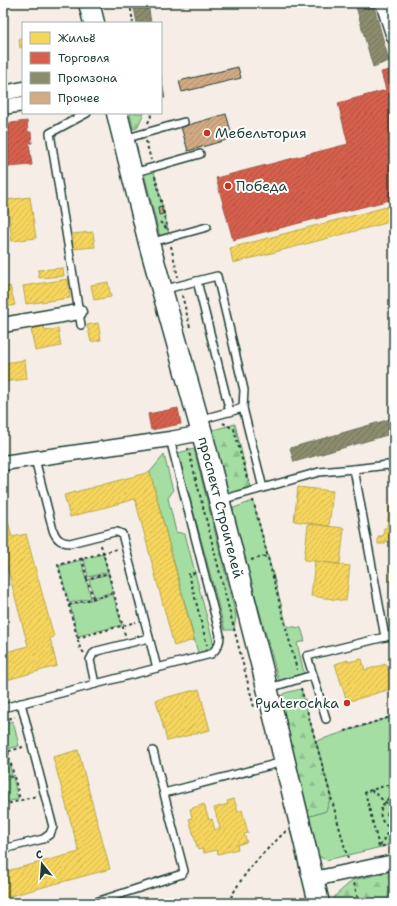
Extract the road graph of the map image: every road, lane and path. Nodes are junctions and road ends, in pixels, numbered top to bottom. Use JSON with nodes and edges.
{"nodes":[{"id":1,"x":89,"y":3,"type":"edge"},
{"id":2,"x":130,"y":3,"type":"edge"},
{"id":3,"x":383,"y":3,"type":"edge"},
{"id":4,"x":94,"y":22,"type":"edge"},
{"id":5,"x":133,"y":22,"type":"edge"},
{"id":6,"x":394,"y":37,"type":"edge"},
{"id":7,"x":22,"y":89,"type":"edge"},
{"id":8,"x":3,"y":93,"type":"edge"},
{"id":9,"x":22,"y":104,"type":"edge"},
{"id":10,"x":3,"y":107,"type":"edge"},
{"id":11,"x":85,"y":114,"type":"edge"},
{"id":12,"x":117,"y":114,"type":"edge"},
{"id":13,"x":150,"y":114,"type":"edge"},
{"id":14,"x":184,"y":122,"type":"dead end"},
{"id":15,"x":144,"y":133,"type":"junction"},
{"id":16,"x":124,"y":139,"type":"junction"},
{"id":17,"x":200,"y":154,"type":"dead end"},
{"id":18,"x":153,"y":167,"type":"junction"},
{"id":19,"x":132,"y":173,"type":"junction"},
{"id":20,"x":207,"y":227,"type":"dead end"},
{"id":21,"x":168,"y":230,"type":"dead end"},
{"id":22,"x":170,"y":238,"type":"junction"},
{"id":23,"x":149,"y":243,"type":"junction"},
{"id":24,"x":197,"y":281,"type":"junction"},
{"id":25,"x":171,"y":288,"type":"junction"},
{"id":26,"x":80,"y":319,"type":"joint"},
{"id":27,"x":3,"y":325,"type":"edge"},
{"id":28,"x":191,"y":332,"type":"dead end"},
{"id":29,"x":243,"y":408,"type":"junction"},
{"id":30,"x":230,"y":412,"type":"junction"},
{"id":31,"x":200,"y":426,"type":"junction"},
{"id":32,"x":170,"y":439,"type":"junction"},
{"id":33,"x":35,"y":459,"type":"junction"},
{"id":34,"x":3,"y":463,"type":"edge"},
{"id":35,"x":354,"y":469,"type":"junction"},
{"id":36,"x":394,"y":470,"type":"edge"},
{"id":37,"x":263,"y":488,"type":"junction"},
{"id":38,"x":251,"y":491,"type":"junction"},
{"id":39,"x":219,"y":500,"type":"junction"},
{"id":40,"x":99,"y":536,"type":"junction"},
{"id":41,"x":126,"y":547,"type":"junction"},
{"id":42,"x":103,"y":552,"type":"junction"},
{"id":43,"x":267,"y":556,"type":"junction"},
{"id":44,"x":82,"y":558,"type":"junction"},
{"id":45,"x":246,"y":562,"type":"dead end"},
{"id":46,"x":109,"y":573,"type":"junction"},
{"id":47,"x":189,"y":574,"type":"dead end"},
{"id":48,"x":87,"y":579,"type":"junction"},
{"id":49,"x":114,"y":593,"type":"junction"},
{"id":50,"x":93,"y":598,"type":"junction"},
{"id":51,"x":69,"y":605,"type":"junction"},
{"id":52,"x":145,"y":620,"type":"junction"},
{"id":53,"x":123,"y":626,"type":"junction"},
{"id":54,"x":234,"y":630,"type":"dead end"},
{"id":55,"x":394,"y":635,"type":"edge"},
{"id":56,"x":385,"y":637,"type":"junction"},
{"id":57,"x":77,"y":638,"type":"junction"},
{"id":58,"x":149,"y":638,"type":"junction"},
{"id":59,"x":127,"y":644,"type":"junction"},
{"id":60,"x":208,"y":646,"type":"dead end"},
{"id":61,"x":91,"y":657,"type":"junction"},
{"id":62,"x":157,"y":668,"type":"junction"},
{"id":63,"x":313,"y":675,"type":"junction"},
{"id":64,"x":299,"y":679,"type":"junction"},
{"id":65,"x":96,"y":684,"type":"junction"},
{"id":66,"x":267,"y":689,"type":"junction"},
{"id":67,"x":21,"y":703,"type":"junction"},
{"id":68,"x":3,"y":708,"type":"edge"},
{"id":69,"x":24,"y":714,"type":"junction"},
{"id":70,"x":394,"y":716,"type":"edge"},
{"id":71,"x":326,"y":719,"type":"dead end"},
{"id":72,"x":3,"y":720,"type":"edge"},
{"id":73,"x":345,"y":730,"type":"dead end"},
{"id":74,"x":32,"y":745,"type":"junction"},
{"id":75,"x":8,"y":751,"type":"junction"},
{"id":76,"x":153,"y":751,"type":"dead end"},
{"id":77,"x":3,"y":753,"type":"edge"},
{"id":78,"x":285,"y":762,"type":"junction"},
{"id":79,"x":14,"y":776,"type":"junction"},
{"id":80,"x":3,"y":778,"type":"edge"},
{"id":81,"x":392,"y":784,"type":"edge"},
{"id":82,"x":371,"y":790,"type":"junction"},
{"id":83,"x":164,"y":793,"type":"junction"},
{"id":84,"x":45,"y":794,"type":"junction"},
{"id":85,"x":394,"y":795,"type":"edge"},
{"id":86,"x":20,"y":800,"type":"junction"},
{"id":87,"x":384,"y":801,"type":"junction"},
{"id":88,"x":394,"y":803,"type":"edge"},
{"id":89,"x":3,"y":805,"type":"edge"},
{"id":90,"x":390,"y":806,"type":"junction"},
{"id":91,"x":299,"y":818,"type":"junction"},
{"id":92,"x":394,"y":824,"type":"edge"},
{"id":93,"x":390,"y":828,"type":"junction"},
{"id":94,"x":394,"y":829,"type":"edge"},
{"id":95,"x":394,"y":844,"type":"edge"},
{"id":96,"x":380,"y":848,"type":"junction"},
{"id":97,"x":3,"y":849,"type":"edge"},
{"id":98,"x":394,"y":862,"type":"edge"},
{"id":99,"x":351,"y":871,"type":"junction"},
{"id":100,"x":314,"y":879,"type":"junction"},
{"id":101,"x":93,"y":903,"type":"edge"},
{"id":102,"x":228,"y":903,"type":"edge"},
{"id":103,"x":319,"y":903,"type":"edge"},
{"id":104,"x":359,"y":903,"type":"edge"}],
"edges":[{"from":1,"to":4,"type":"street"},
{"from":2,"to":5,"type":"path"},
{"from":3,"to":6,"type":"street"},
{"from":7,"to":8,"type":"street"},
{"from":9,"to":10,"type":"street"},
{"from":11,"to":26,"type":"lane"},
{"from":12,"to":16,"type":"street","name":"проспект Строителей"},
{"from":13,"to":15,"type":"path"},
{"from":14,"to":15,"type":"lane"},
{"from":15,"to":16,"type":"lane"},
{"from":15,"to":18,"type":"path"},
{"from":16,"to":19,"type":"street","name":"проспект Строителей"},
{"from":17,"to":18,"type":"lane"},
{"from":18,"to":19,"type":"lane"},
{"from":18,"to":21,"type":"path"},
{"from":19,"to":23,"type":"street","name":"проспект Строителей"},
{"from":20,"to":22,"type":"lane"},
{"from":22,"to":23,"type":"lane"},
{"from":22,"to":25,"type":"path"},
{"from":23,"to":25,"type":"street","name":"проспект Строителей"},
{"from":24,"to":25,"type":"lane"},
{"from":24,"to":29,"type":"lane"},
{"from":24,"to":30,"type":"lane"},
{"from":25,"to":28,"type":"path"},
{"from":25,"to":31,"type":"street","name":"проспект Строителей"},
{"from":26,"to":27,"type":"street"},
{"from":29,"to":30,"type":"lane"},
{"from":29,"to":37,"type":"lane"},
{"from":30,"to":31,"type":"lane"},
{"from":31,"to":32,"type":"street"},
{"from":31,"to":38,"type":"path"},
{"from":31,"to":39,"type":"street","name":"проспект Строителей"},
{"from":31,"to":54,"type":"path"},
{"from":32,"to":33,"type":"street"},
{"from":32,"to":62,"type":"lane"},
{"from":33,"to":34,"type":"street"},
{"from":33,"to":40,"type":"lane"},
{"from":35,"to":36,"type":"lane"},
{"from":35,"to":37,"type":"lane"},
{"from":35,"to":56,"type":"lane"},
{"from":37,"to":38,"type":"lane"},
{"from":38,"to":39,"type":"lane"},
{"from":38,"to":43,"type":"path"},
{"from":39,"to":66,"type":"street","name":"проспект Строителей"},
{"from":40,"to":41,"type":"lane"},
{"from":40,"to":42,"type":"path"},
{"from":41,"to":42,"type":"path"},
{"from":41,"to":52,"type":"lane"},
{"from":42,"to":44,"type":"path"},
{"from":42,"to":46,"type":"path"},
{"from":43,"to":45,"type":"path"},
{"from":43,"to":64,"type":"path"},
{"from":44,"to":48,"type":"path"},
{"from":44,"to":51,"type":"path"},
{"from":46,"to":48,"type":"path"},
{"from":46,"to":49,"type":"path"},
{"from":47,"to":60,"type":"path"},
{"from":48,"to":50,"type":"path"},
{"from":49,"to":50,"type":"path"},
{"from":49,"to":53,"type":"path"},
{"from":50,"to":51,"type":"path"},
{"from":51,"to":57,"type":"path"},
{"from":52,"to":53,"type":"path"},
{"from":52,"to":58,"type":"lane"},
{"from":53,"to":57,"type":"path"},
{"from":53,"to":59,"type":"path"},
{"from":55,"to":56,"type":"lane"},
{"from":56,"to":63,"type":"lane"},
{"from":57,"to":61,"type":"path"},
{"from":58,"to":59,"type":"lane"},
{"from":58,"to":62,"type":"lane"},
{"from":59,"to":61,"type":"lane"},
{"from":61,"to":65,"type":"lane"},
{"from":62,"to":65,"type":"lane"},
{"from":63,"to":64,"type":"lane"},
{"from":63,"to":71,"type":"lane"},
{"from":64,"to":66,"type":"lane"},
{"from":64,"to":99,"type":"path"},
{"from":65,"to":67,"type":"lane"},
{"from":66,"to":78,"type":"street","name":"проспект Строителей"},
{"from":67,"to":68,"type":"lane"},
{"from":67,"to":69,"type":"lane"},
{"from":69,"to":72,"type":"path"},
{"from":69,"to":74,"type":"lane"},
{"from":70,"to":73,"type":"path"},
{"from":74,"to":75,"type":"path"},
{"from":74,"to":84,"type":"lane"},
{"from":75,"to":77,"type":"path"},
{"from":75,"to":79,"type":"path"},
{"from":76,"to":83,"type":"lane"},
{"from":78,"to":83,"type":"lane"},
{"from":78,"to":91,"type":"street","name":"проспект Строителей"},
{"from":79,"to":80,"type":"path"},
{"from":79,"to":86,"type":"path"},
{"from":81,"to":82,"type":"path"},
{"from":81,"to":85,"type":"path"},
{"from":82,"to":87,"type":"path"},
{"from":82,"to":96,"type":"path"},
{"from":83,"to":101,"type":"lane"},
{"from":84,"to":86,"type":"path"},
{"from":84,"to":97,"type":"lane"},
{"from":85,"to":87,"type":"path"},
{"from":86,"to":89,"type":"path"},
{"from":87,"to":90,"type":"path"},
{"from":87,"to":93,"type":"path"},
{"from":88,"to":90,"type":"path"},
{"from":90,"to":92,"type":"path"},
{"from":91,"to":100,"type":"street","name":"проспект Строителей"},
{"from":91,"to":102,"type":"path"},
{"from":93,"to":94,"type":"path"},
{"from":93,"to":96,"type":"path"},
{"from":95,"to":96,"type":"path"},
{"from":98,"to":99,"type":"street"},
{"from":99,"to":100,"type":"street"},
{"from":99,"to":104,"type":"path"},
{"from":100,"to":103,"type":"street","name":"проспект Строителей"}]}
